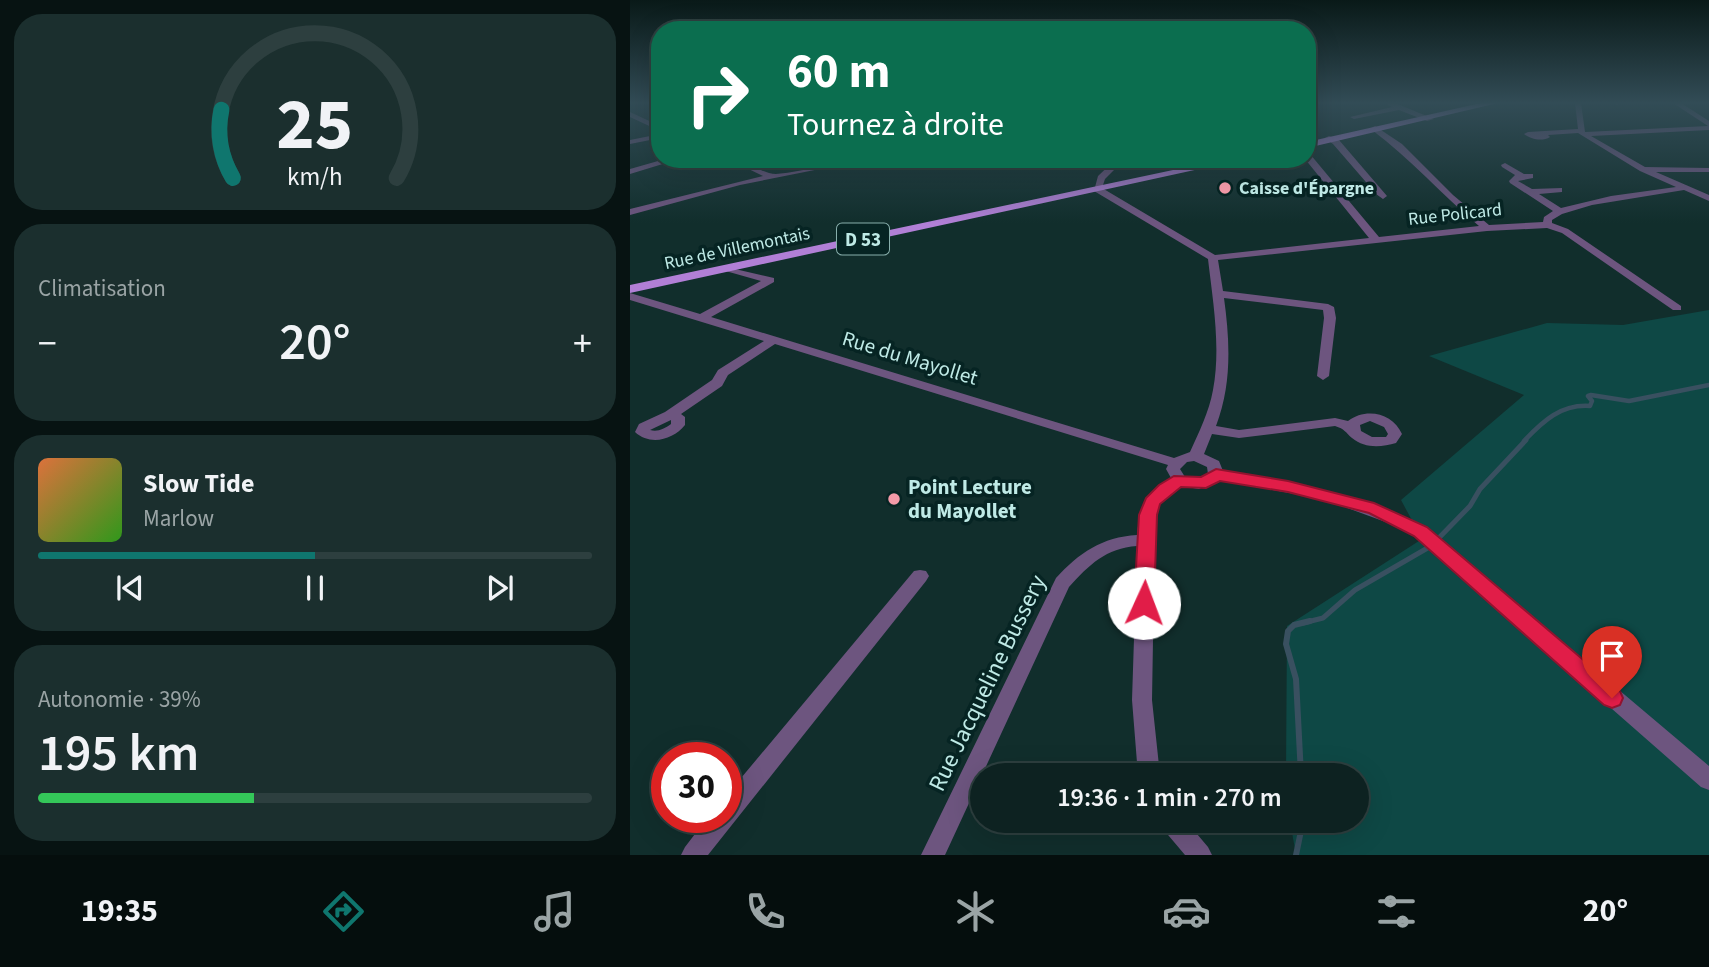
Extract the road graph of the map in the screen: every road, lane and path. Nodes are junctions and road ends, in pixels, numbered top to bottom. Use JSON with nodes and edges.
{"nodes":[{"id":1,"x":1334,"y":143,"type":"edge"},
{"id":2,"x":1392,"y":143,"type":"edge"},
{"id":3,"x":1600,"y":143,"type":"edge"},
{"id":4,"x":1505,"y":165,"type":"dead end"},
{"id":5,"x":651,"y":166,"type":"edge"},
{"id":6,"x":1316,"y":167,"type":"edge"},
{"id":7,"x":752,"y":168,"type":"edge"},
{"id":8,"x":819,"y":168,"type":"edge"},
{"id":9,"x":1112,"y":168,"type":"edge"},
{"id":10,"x":1195,"y":168,"type":"edge"},
{"id":11,"x":1643,"y":169,"type":"junction"},
{"id":12,"x":1709,"y":170,"type":"edge"},
{"id":13,"x":630,"y":172,"type":"edge"},
{"id":14,"x":772,"y":177,"type":"junction"},
{"id":15,"x":1682,"y":188,"type":"junction"},
{"id":16,"x":1097,"y":189,"type":"junction"},
{"id":17,"x":1559,"y":190,"type":"dead end"},
{"id":18,"x":1530,"y":192,"type":"junction"},
{"id":19,"x":1338,"y":193,"type":"junction"},
{"id":20,"x":1709,"y":198,"type":"edge"},
{"id":21,"x":1559,"y":211,"type":"junction"},
{"id":22,"x":630,"y":212,"type":"edge"},
{"id":23,"x":1548,"y":225,"type":"junction"},
{"id":24,"x":1487,"y":228,"type":"junction"},
{"id":25,"x":1376,"y":240,"type":"junction"},
{"id":26,"x":1213,"y":258,"type":"junction"},
{"id":27,"x":726,"y":268,"type":"junction"},
{"id":28,"x":630,"y":289,"type":"edge"},
{"id":29,"x":1217,"y":294,"type":"junction"},
{"id":30,"x":630,"y":296,"type":"edge"},
{"id":31,"x":1677,"y":308,"type":"dead end"},
{"id":32,"x":701,"y":317,"type":"junction"},
{"id":33,"x":774,"y":340,"type":"junction"},
{"id":34,"x":1323,"y":376,"type":"dead end"},
{"id":35,"x":670,"y":415,"type":"dead end"},
{"id":36,"x":1352,"y":426,"type":"dead end"},
{"id":37,"x":1208,"y":429,"type":"junction"},
{"id":38,"x":1196,"y":456,"type":"junction"},
{"id":39,"x":1178,"y":472,"type":"junction"},
{"id":40,"x":1216,"y":475,"type":"junction"},
{"id":41,"x":1145,"y":540,"type":"junction"},
{"id":42,"x":920,"y":576,"type":"dead end"},
{"id":43,"x":1147,"y":763,"type":"edge"},
{"id":44,"x":1709,"y":780,"type":"edge"},
{"id":45,"x":742,"y":795,"type":"edge"},
{"id":46,"x":711,"y":833,"type":"edge"},
{"id":47,"x":1181,"y":833,"type":"edge"},
{"id":48,"x":693,"y":855,"type":"edge"},
{"id":49,"x":933,"y":855,"type":"edge"},
{"id":50,"x":1200,"y":855,"type":"edge"}],
"edges":[{"from":1,"to":19,"type":"street"},
{"from":2,"to":24,"type":"street"},
{"from":3,"to":11,"type":"street"},
{"from":4,"to":18,"type":"street"},
{"from":5,"to":13,"type":"street"},
{"from":6,"to":19,"type":"street"},
{"from":7,"to":14,"type":"street"},
{"from":8,"to":14,"type":"street"},
{"from":9,"to":16,"type":"street"},
{"from":10,"to":16,"type":"main road","number":"D 53"},
{"from":11,"to":12,"type":"street"},
{"from":11,"to":15,"type":"street"},
{"from":14,"to":22,"type":"street"},
{"from":15,"to":20,"type":"street"},
{"from":15,"to":21,"type":"street"},
{"from":16,"to":26,"type":"street"},
{"from":16,"to":27,"type":"main road","name":"Rue de Villemontais","number":"D 53"},
{"from":17,"to":18,"type":"street"},
{"from":18,"to":21,"type":"street"},
{"from":19,"to":25,"type":"street"},
{"from":21,"to":23,"type":"street"},
{"from":23,"to":24,"type":"street","name":"Rue Policard"},
{"from":23,"to":31,"type":"street","name":"Rue Policard"},
{"from":24,"to":25,"type":"street","name":"Rue Policard"},
{"from":25,"to":26,"type":"street","name":"Rue Policard"},
{"from":26,"to":29,"type":"street"},
{"from":27,"to":28,"type":"main road","name":"Rue de Villemontais","number":"D 53"},
{"from":27,"to":32,"type":"street"},
{"from":29,"to":34,"type":"street"},
{"from":29,"to":37,"type":"street"},
{"from":30,"to":32,"type":"street","name":"Rue du Mayollet"},
{"from":32,"to":33,"type":"street","name":"Rue du Mayollet"},
{"from":33,"to":35,"type":"street"},
{"from":33,"to":39,"type":"street","name":"Rue du Mayollet"},
{"from":36,"to":37,"type":"street"},
{"from":37,"to":38,"type":"street"},
{"from":38,"to":39,"type":"street"},
{"from":38,"to":40,"type":"street"},
{"from":39,"to":40,"type":"street"},
{"from":39,"to":41,"type":"street"},
{"from":40,"to":44,"type":"street"},
{"from":41,"to":43,"type":"street"},
{"from":41,"to":49,"type":"street","name":"Rue Jacqueline Bussery"},
{"from":42,"to":45,"type":"street"},
{"from":46,"to":48,"type":"street"},
{"from":47,"to":50,"type":"street"}]}
